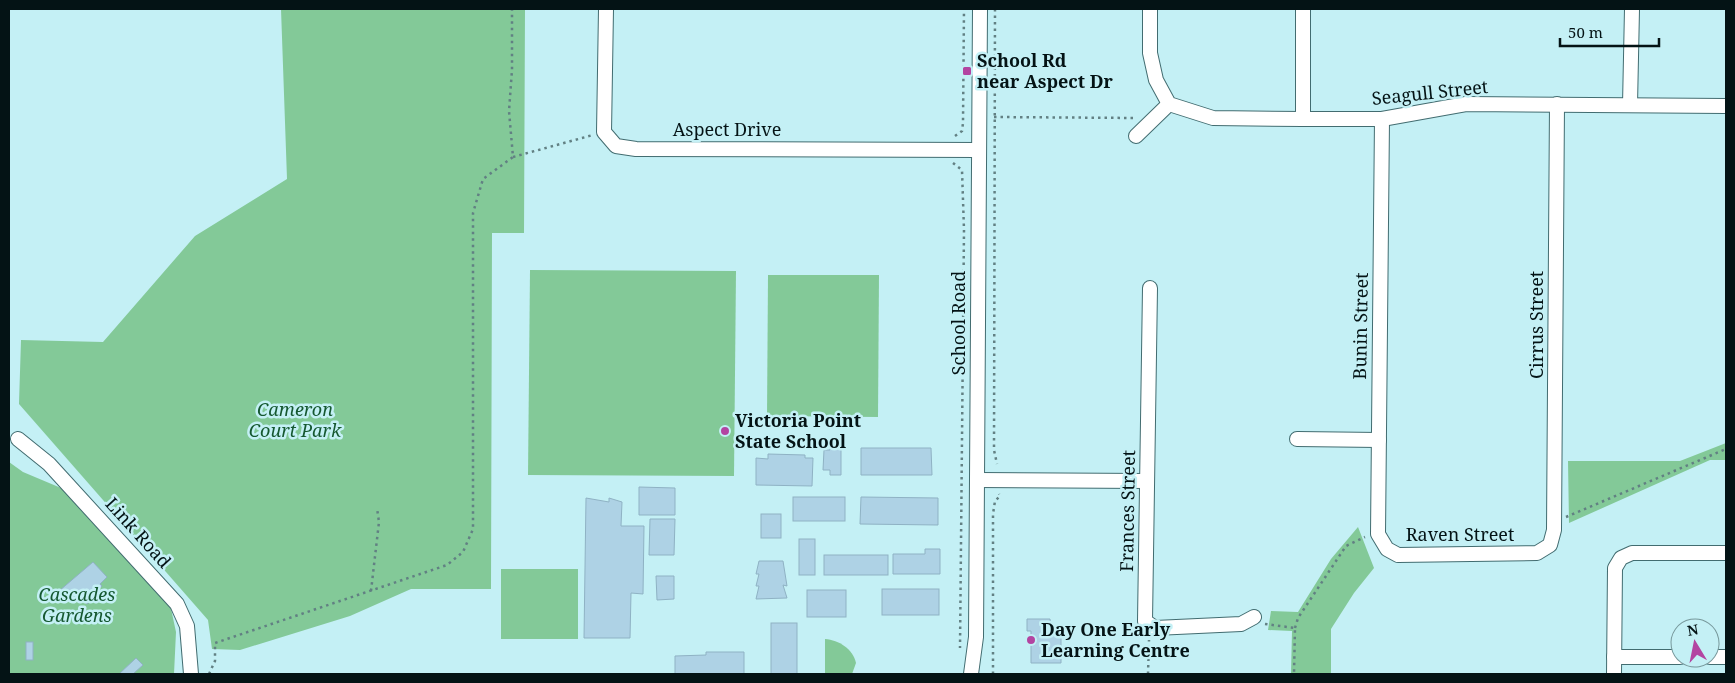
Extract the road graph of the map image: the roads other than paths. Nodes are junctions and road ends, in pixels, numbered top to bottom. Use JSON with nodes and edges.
{"nodes":[{"id":1,"x":606,"y":9,"type":"edge"},
{"id":2,"x":980,"y":9,"type":"edge"},
{"id":3,"x":1150,"y":9,"type":"edge"},
{"id":4,"x":1303,"y":9,"type":"edge"},
{"id":5,"x":1632,"y":9,"type":"edge"},
{"id":6,"x":1169,"y":104,"type":"junction"},
{"id":7,"x":1557,"y":104,"type":"junction"},
{"id":8,"x":1630,"y":105,"type":"junction"},
{"id":9,"x":1726,"y":106,"type":"edge"},
{"id":10,"x":1303,"y":119,"type":"junction"},
{"id":11,"x":1382,"y":119,"type":"junction"},
{"id":12,"x":1136,"y":136,"type":"dead end"},
{"id":13,"x":979,"y":150,"type":"junction"},
{"id":14,"x":1150,"y":288,"type":"dead end"},
{"id":15,"x":18,"y":439,"type":"dead end"},
{"id":16,"x":1297,"y":439,"type":"dead end"},
{"id":17,"x":1379,"y":440,"type":"junction"},
{"id":18,"x":978,"y":480,"type":"junction"},
{"id":19,"x":1147,"y":481,"type":"junction"},
{"id":20,"x":1378,"y":534,"type":"joint"},
{"id":21,"x":1550,"y":545,"type":"joint"},
{"id":22,"x":1726,"y":553,"type":"edge"},
{"id":23,"x":1254,"y":617,"type":"road end"},
{"id":24,"x":976,"y":637,"type":"junction"},
{"id":25,"x":1614,"y":657,"type":"junction"},
{"id":26,"x":1670,"y":657,"type":"edge"},
{"id":27,"x":191,"y":674,"type":"edge"},
{"id":28,"x":971,"y":674,"type":"edge"},
{"id":29,"x":981,"y":674,"type":"edge"},
{"id":30,"x":1614,"y":674,"type":"edge"}],
"edges":[{"from":1,"to":13,"type":"street","name":"Aspect Drive"},
{"from":2,"to":13,"type":"street","name":"School Road"},
{"from":3,"to":6,"type":"street"},
{"from":4,"to":10,"type":"street"},
{"from":5,"to":8,"type":"street"},
{"from":6,"to":10,"type":"street","name":"Seagull Street"},
{"from":6,"to":12,"type":"street"},
{"from":7,"to":8,"type":"street","name":"Seagull Street"},
{"from":7,"to":11,"type":"street","name":"Seagull Street"},
{"from":7,"to":21,"type":"street","name":"Cirrus Street"},
{"from":8,"to":9,"type":"street","name":"Seagull Street"},
{"from":10,"to":11,"type":"street","name":"Seagull Street"},
{"from":11,"to":17,"type":"street","name":"Bunin Street"},
{"from":13,"to":18,"type":"street","name":"School Road"},
{"from":14,"to":19,"type":"street","name":"Frances Street"},
{"from":15,"to":27,"type":"street","name":"Link Road"},
{"from":16,"to":17,"type":"street"},
{"from":17,"to":20,"type":"street","name":"Bunin Street"},
{"from":18,"to":19,"type":"street"},
{"from":18,"to":24,"type":"street","name":"School Road"},
{"from":19,"to":23,"type":"street","name":"Frances Street"},
{"from":20,"to":21,"type":"street","name":"Raven Street"},
{"from":22,"to":25,"type":"street"},
{"from":24,"to":28,"type":"street","name":"School Road"},
{"from":24,"to":29,"type":"street","name":"School Road"},
{"from":25,"to":26,"type":"street"},
{"from":25,"to":30,"type":"street"}]}
